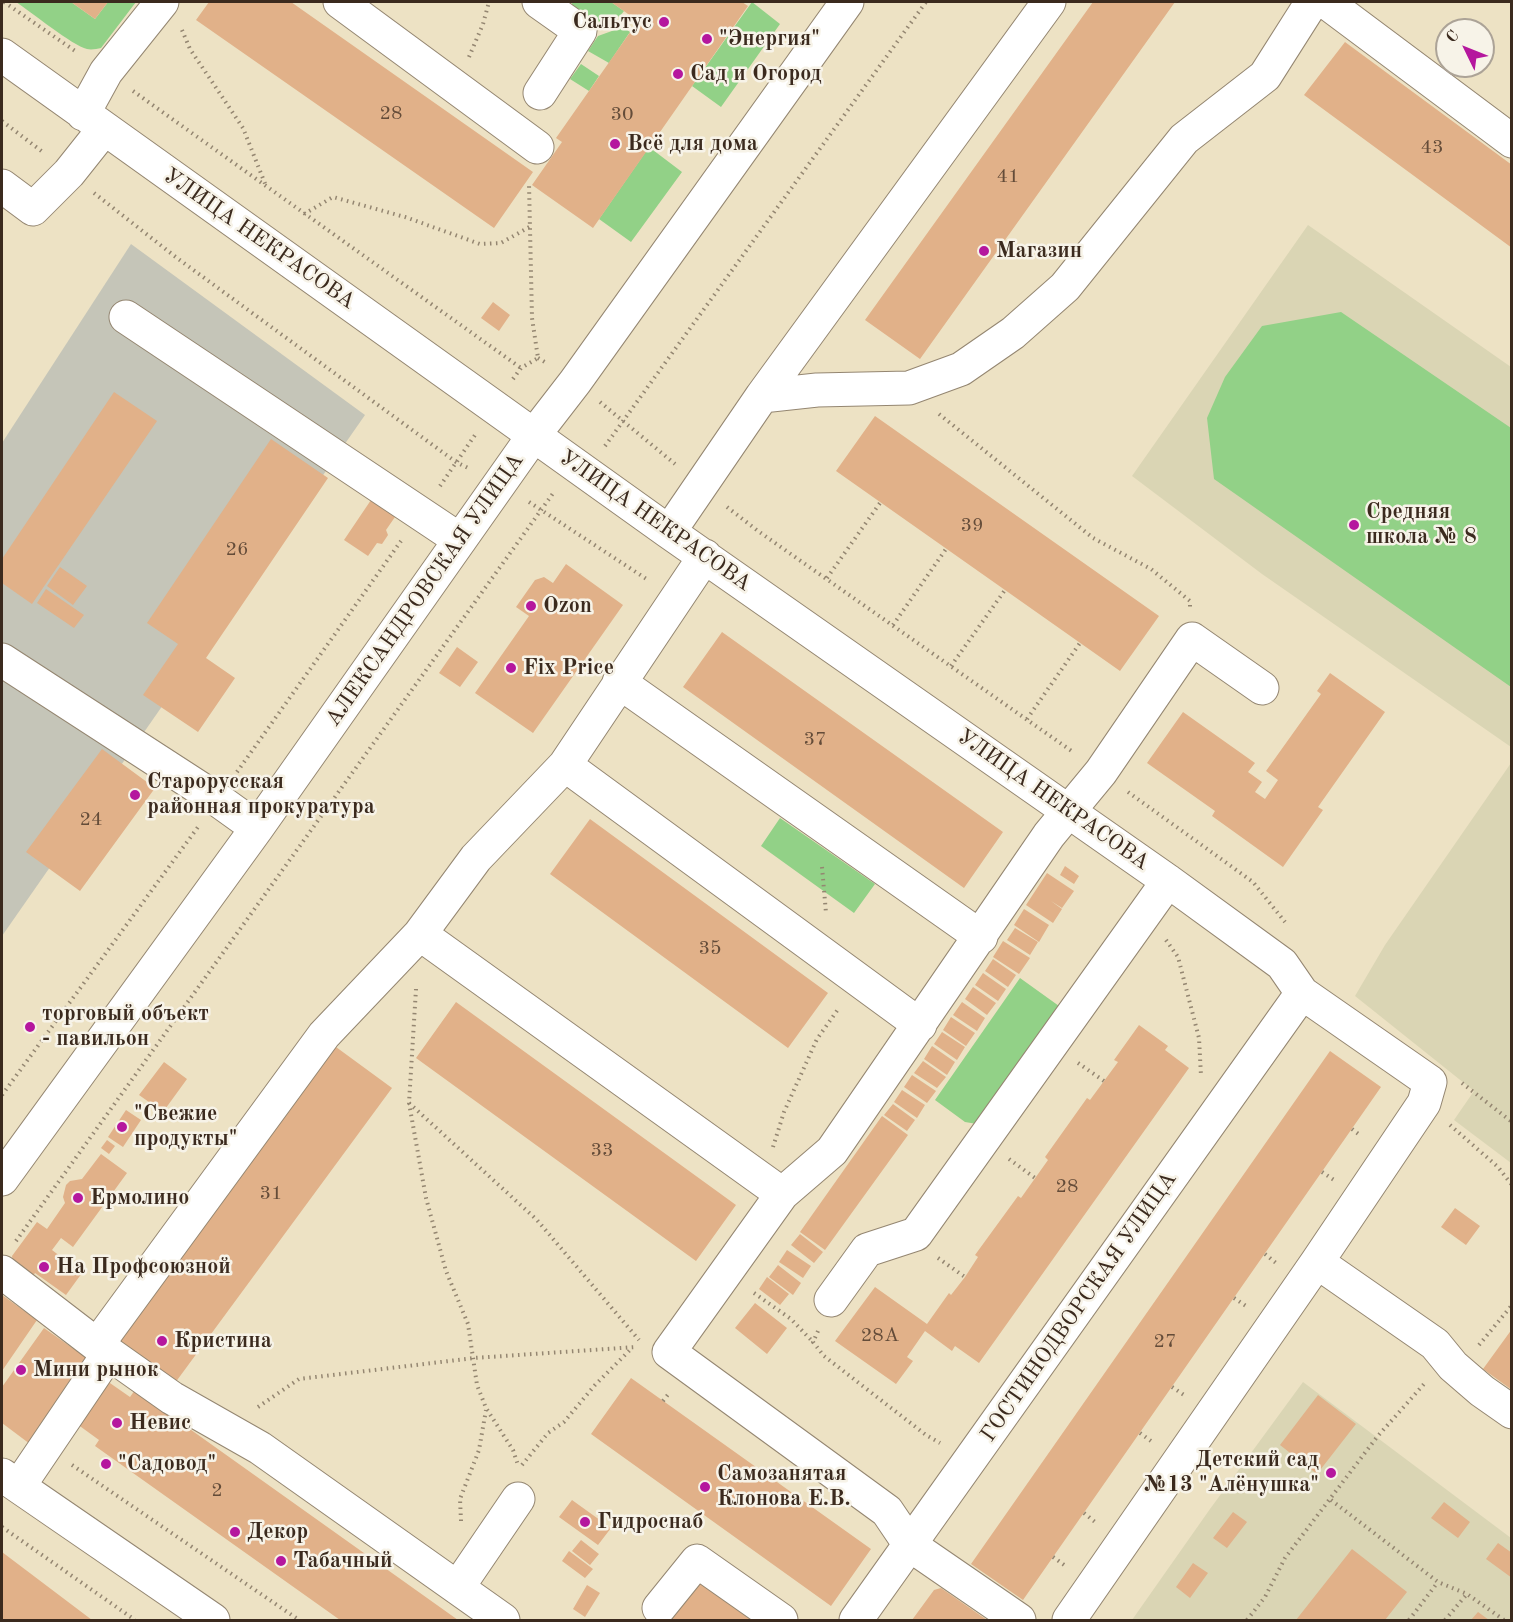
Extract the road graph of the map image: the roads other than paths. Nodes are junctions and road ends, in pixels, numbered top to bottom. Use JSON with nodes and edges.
{"nodes":[{"id":1,"x":340,"y":2,"type":"edge"},
{"id":2,"x":539,"y":2,"type":"edge"},
{"id":3,"x":847,"y":2,"type":"edge"},
{"id":4,"x":1049,"y":2,"type":"edge"},
{"id":5,"x":1312,"y":2,"type":"edge"},
{"id":6,"x":1326,"y":2,"type":"edge"},
{"id":7,"x":170,"y":11,"type":"edge"},
{"id":8,"x":2,"y":55,"type":"edge"},
{"id":9,"x":540,"y":93,"type":"dead end"},
{"id":10,"x":94,"y":121,"type":"junction"},
{"id":11,"x":1512,"y":141,"type":"edge"},
{"id":12,"x":537,"y":147,"type":"dead end"},
{"id":13,"x":2,"y":186,"type":"edge"},
{"id":14,"x":126,"y":317,"type":"dead end"},
{"id":15,"x":762,"y":396,"type":"junction"},
{"id":16,"x":534,"y":435,"type":"junction"},
{"id":17,"x":669,"y":532,"type":"junction"},
{"id":18,"x":460,"y":540,"type":"junction"},
{"id":19,"x":705,"y":556,"type":"junction"},
{"id":20,"x":2,"y":660,"type":"edge"},
{"id":21,"x":619,"y":682,"type":"junction"},
{"id":22,"x":1262,"y":688,"type":"dead end"},
{"id":23,"x":565,"y":765,"type":"junction"},
{"id":24,"x":1068,"y":812,"type":"junction"},
{"id":25,"x":256,"y":828,"type":"junction"},
{"id":26,"x":1168,"y":881,"type":"junction"},
{"id":27,"x":420,"y":934,"type":"junction"},
{"id":28,"x":981,"y":937,"type":"junction"},
{"id":29,"x":1302,"y":993,"type":"junction"},
{"id":30,"x":920,"y":1025,"type":"junction"},
{"id":31,"x":2,"y":1179,"type":"edge"},
{"id":32,"x":771,"y":1186,"type":"junction"},
{"id":33,"x":1317,"y":1262,"type":"junction"},
{"id":34,"x":2,"y":1272,"type":"edge"},
{"id":35,"x":831,"y":1300,"type":"road end"},
{"id":36,"x":103,"y":1349,"type":"junction"},
{"id":37,"x":1512,"y":1412,"type":"edge"},
{"id":38,"x":10,"y":1480,"type":"edge"},
{"id":39,"x":518,"y":1499,"type":"dead end"},
{"id":40,"x":910,"y":1545,"type":"junction"},
{"id":41,"x":458,"y":1587,"type":"junction"},
{"id":42,"x":659,"y":1608,"type":"dead end"},
{"id":43,"x":213,"y":1620,"type":"edge"},
{"id":44,"x":503,"y":1620,"type":"edge"},
{"id":45,"x":781,"y":1620,"type":"edge"},
{"id":46,"x":856,"y":1620,"type":"edge"},
{"id":47,"x":1019,"y":1620,"type":"edge"},
{"id":48,"x":1069,"y":1620,"type":"edge"}],
"edges":[{"from":1,"to":12,"type":"street"},
{"from":2,"to":9,"type":"street"},
{"from":3,"to":16,"type":"street","name":"АЛЕКСАНДРОВСКАЯ УЛИЦА"},
{"from":4,"to":15,"type":"street"},
{"from":5,"to":15,"type":"street"},
{"from":6,"to":11,"type":"street"},
{"from":7,"to":10,"type":"street"},
{"from":8,"to":10,"type":"street","name":"УЛИЦА НЕКРАСОВА"},
{"from":10,"to":13,"type":"street"},
{"from":10,"to":16,"type":"street","name":"УЛИЦА НЕКРАСОВА"},
{"from":14,"to":18,"type":"street"},
{"from":15,"to":17,"type":"street"},
{"from":16,"to":17,"type":"street","name":"УЛИЦА НЕКРАСОВА"},
{"from":16,"to":18,"type":"street","name":"АЛЕКСАНДРОВСКАЯ УЛИЦА"},
{"from":17,"to":19,"type":"street","name":"УЛИЦА НЕКРАСОВА"},
{"from":18,"to":25,"type":"street","name":"АЛЕКСАНДРОВСКАЯ УЛИЦА"},
{"from":19,"to":21,"type":"street"},
{"from":19,"to":24,"type":"street","name":"УЛИЦА НЕКРАСОВА"},
{"from":20,"to":25,"type":"street"},
{"from":21,"to":23,"type":"street"},
{"from":21,"to":28,"type":"street"},
{"from":22,"to":24,"type":"street"},
{"from":23,"to":27,"type":"street"},
{"from":23,"to":30,"type":"street"},
{"from":24,"to":26,"type":"street","name":"УЛИЦА НЕКРАСОВА"},
{"from":24,"to":28,"type":"street"},
{"from":25,"to":31,"type":"street","name":"АЛЕКСАНДРОВСКАЯ УЛИЦА"},
{"from":26,"to":29,"type":"street","name":"УЛИЦА НЕКРАСОВА"},
{"from":26,"to":35,"type":"street"},
{"from":27,"to":32,"type":"street"},
{"from":27,"to":36,"type":"street"},
{"from":28,"to":30,"type":"street"},
{"from":29,"to":33,"type":"street"},
{"from":29,"to":40,"type":"street","name":"ГОСТИНОДВОРСКАЯ УЛИЦА"},
{"from":30,"to":32,"type":"street"},
{"from":32,"to":40,"type":"street"},
{"from":33,"to":37,"type":"street"},
{"from":33,"to":48,"type":"street"},
{"from":34,"to":36,"type":"street"},
{"from":36,"to":38,"type":"street"},
{"from":36,"to":41,"type":"street"},
{"from":38,"to":43,"type":"street"},
{"from":39,"to":41,"type":"street"},
{"from":40,"to":46,"type":"street","name":"ГОСТИНОДВОРСКАЯ УЛИЦА"},
{"from":40,"to":47,"type":"street"},
{"from":41,"to":44,"type":"street"},
{"from":42,"to":45,"type":"street"}]}
